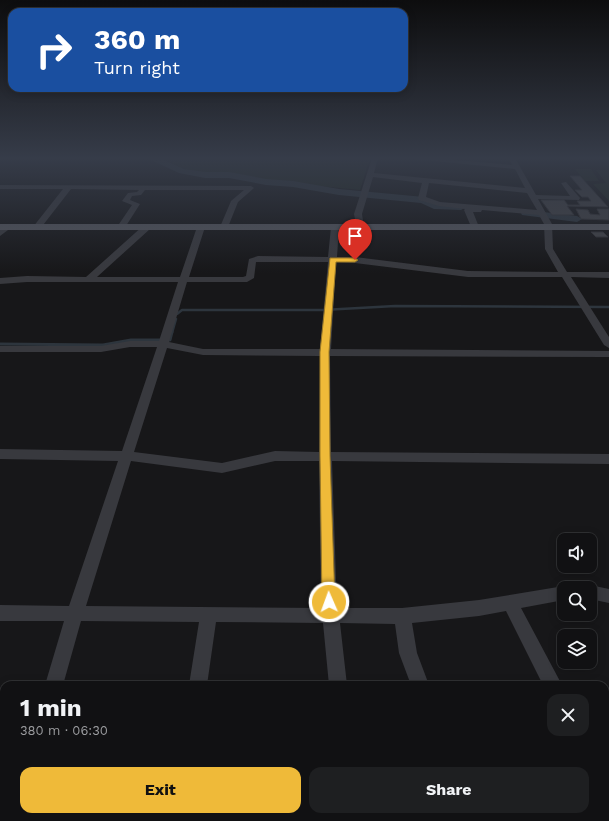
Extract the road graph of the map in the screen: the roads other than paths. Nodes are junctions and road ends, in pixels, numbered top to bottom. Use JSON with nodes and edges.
{"nodes":[{"id":1,"x":62,"y":196,"type":"edge"},
{"id":2,"x":129,"y":196,"type":"edge"},
{"id":3,"x":241,"y":196,"type":"edge"},
{"id":4,"x":364,"y":196,"type":"edge"},
{"id":5,"x":422,"y":196,"type":"edge"},
{"id":6,"x":533,"y":196,"type":"edge"},
{"id":7,"x":557,"y":196,"type":"edge"},
{"id":8,"x":575,"y":196,"type":"edge"},
{"id":9,"x":543,"y":215,"type":"junction"},
{"id":10,"x":4,"y":227,"type":"edge"},
{"id":11,"x":37,"y":227,"type":"junction"},
{"id":12,"x":121,"y":227,"type":"junction"},
{"id":13,"x":147,"y":227,"type":"junction"},
{"id":14,"x":202,"y":227,"type":"junction"},
{"id":15,"x":224,"y":227,"type":"junction"},
{"id":16,"x":335,"y":227,"type":"junction"},
{"id":17,"x":360,"y":227,"type":"junction"},
{"id":18,"x":475,"y":227,"type":"junction"},
{"id":19,"x":549,"y":227,"type":"junction"},
{"id":20,"x":609,"y":227,"type":"edge"},
{"id":21,"x":0,"y":234,"type":"edge"},
{"id":22,"x":333,"y":260,"type":"junction"},
{"id":23,"x":564,"y":275,"type":"junction"},
{"id":24,"x":609,"y":275,"type":"edge"},
{"id":25,"x":89,"y":279,"type":"junction"},
{"id":26,"x":185,"y":280,"type":"junction"},
{"id":27,"x":0,"y":281,"type":"edge"},
{"id":28,"x":164,"y":341,"type":"junction"},
{"id":29,"x":609,"y":344,"type":"edge"},
{"id":30,"x":0,"y":349,"type":"edge"},
{"id":31,"x":324,"y":352,"type":"junction"},
{"id":32,"x":609,"y":354,"type":"edge"},
{"id":33,"x":0,"y":454,"type":"edge"},
{"id":34,"x":127,"y":456,"type":"junction"},
{"id":35,"x":325,"y":456,"type":"junction"},
{"id":36,"x":609,"y":459,"type":"edge"},
{"id":37,"x":597,"y":593,"type":"edge"},
{"id":38,"x":557,"y":594,"type":"edge"},
{"id":39,"x":609,"y":596,"type":"edge"},
{"id":40,"x":510,"y":603,"type":"junction"},
{"id":41,"x":0,"y":613,"type":"edge"},
{"id":42,"x":75,"y":614,"type":"junction"},
{"id":43,"x":209,"y":615,"type":"junction"},
{"id":44,"x":329,"y":616,"type":"junction"},
{"id":45,"x":402,"y":616,"type":"junction"},
{"id":46,"x":55,"y":681,"type":"edge"},
{"id":47,"x":199,"y":681,"type":"edge"},
{"id":48,"x":338,"y":681,"type":"edge"},
{"id":49,"x":418,"y":681,"type":"edge"},
{"id":50,"x":551,"y":681,"type":"edge"}],
"edges":[{"from":1,"to":11,"type":"street"},
{"from":2,"to":12,"type":"street"},
{"from":3,"to":15,"type":"street"},
{"from":4,"to":17,"type":"street"},
{"from":5,"to":9,"type":"street"},
{"from":6,"to":9,"type":"street"},
{"from":7,"to":8,"type":"street"},
{"from":9,"to":18,"type":"street"},
{"from":9,"to":19,"type":"street"},
{"from":10,"to":11,"type":"main road"},
{"from":10,"to":21,"type":"street"},
{"from":11,"to":12,"type":"main road"},
{"from":12,"to":13,"type":"main road"},
{"from":13,"to":14,"type":"main road"},
{"from":13,"to":25,"type":"street"},
{"from":14,"to":15,"type":"main road"},
{"from":14,"to":26,"type":"street"},
{"from":15,"to":16,"type":"main road"},
{"from":16,"to":17,"type":"main road"},
{"from":16,"to":22,"type":"street"},
{"from":17,"to":18,"type":"main road"},
{"from":18,"to":19,"type":"main road"},
{"from":19,"to":20,"type":"main road"},
{"from":19,"to":23,"type":"street"},
{"from":22,"to":23,"type":"street"},
{"from":22,"to":26,"type":"street"},
{"from":22,"to":31,"type":"street"},
{"from":23,"to":24,"type":"street"},
{"from":23,"to":29,"type":"street"},
{"from":25,"to":26,"type":"street"},
{"from":25,"to":27,"type":"street"},
{"from":26,"to":28,"type":"street"},
{"from":28,"to":30,"type":"street"},
{"from":28,"to":31,"type":"street"},
{"from":28,"to":34,"type":"street"},
{"from":31,"to":32,"type":"street"},
{"from":31,"to":35,"type":"street"},
{"from":33,"to":34,"type":"street"},
{"from":34,"to":35,"type":"street"},
{"from":34,"to":42,"type":"street"},
{"from":35,"to":36,"type":"street"},
{"from":35,"to":44,"type":"street"},
{"from":37,"to":39,"type":"street"},
{"from":38,"to":40,"type":"street"},
{"from":40,"to":45,"type":"street"},
{"from":40,"to":50,"type":"street"},
{"from":41,"to":42,"type":"street"},
{"from":42,"to":43,"type":"street"},
{"from":42,"to":46,"type":"street"},
{"from":43,"to":44,"type":"street"},
{"from":43,"to":47,"type":"street"},
{"from":44,"to":45,"type":"street"},
{"from":44,"to":48,"type":"street"},
{"from":45,"to":49,"type":"street"}]}
